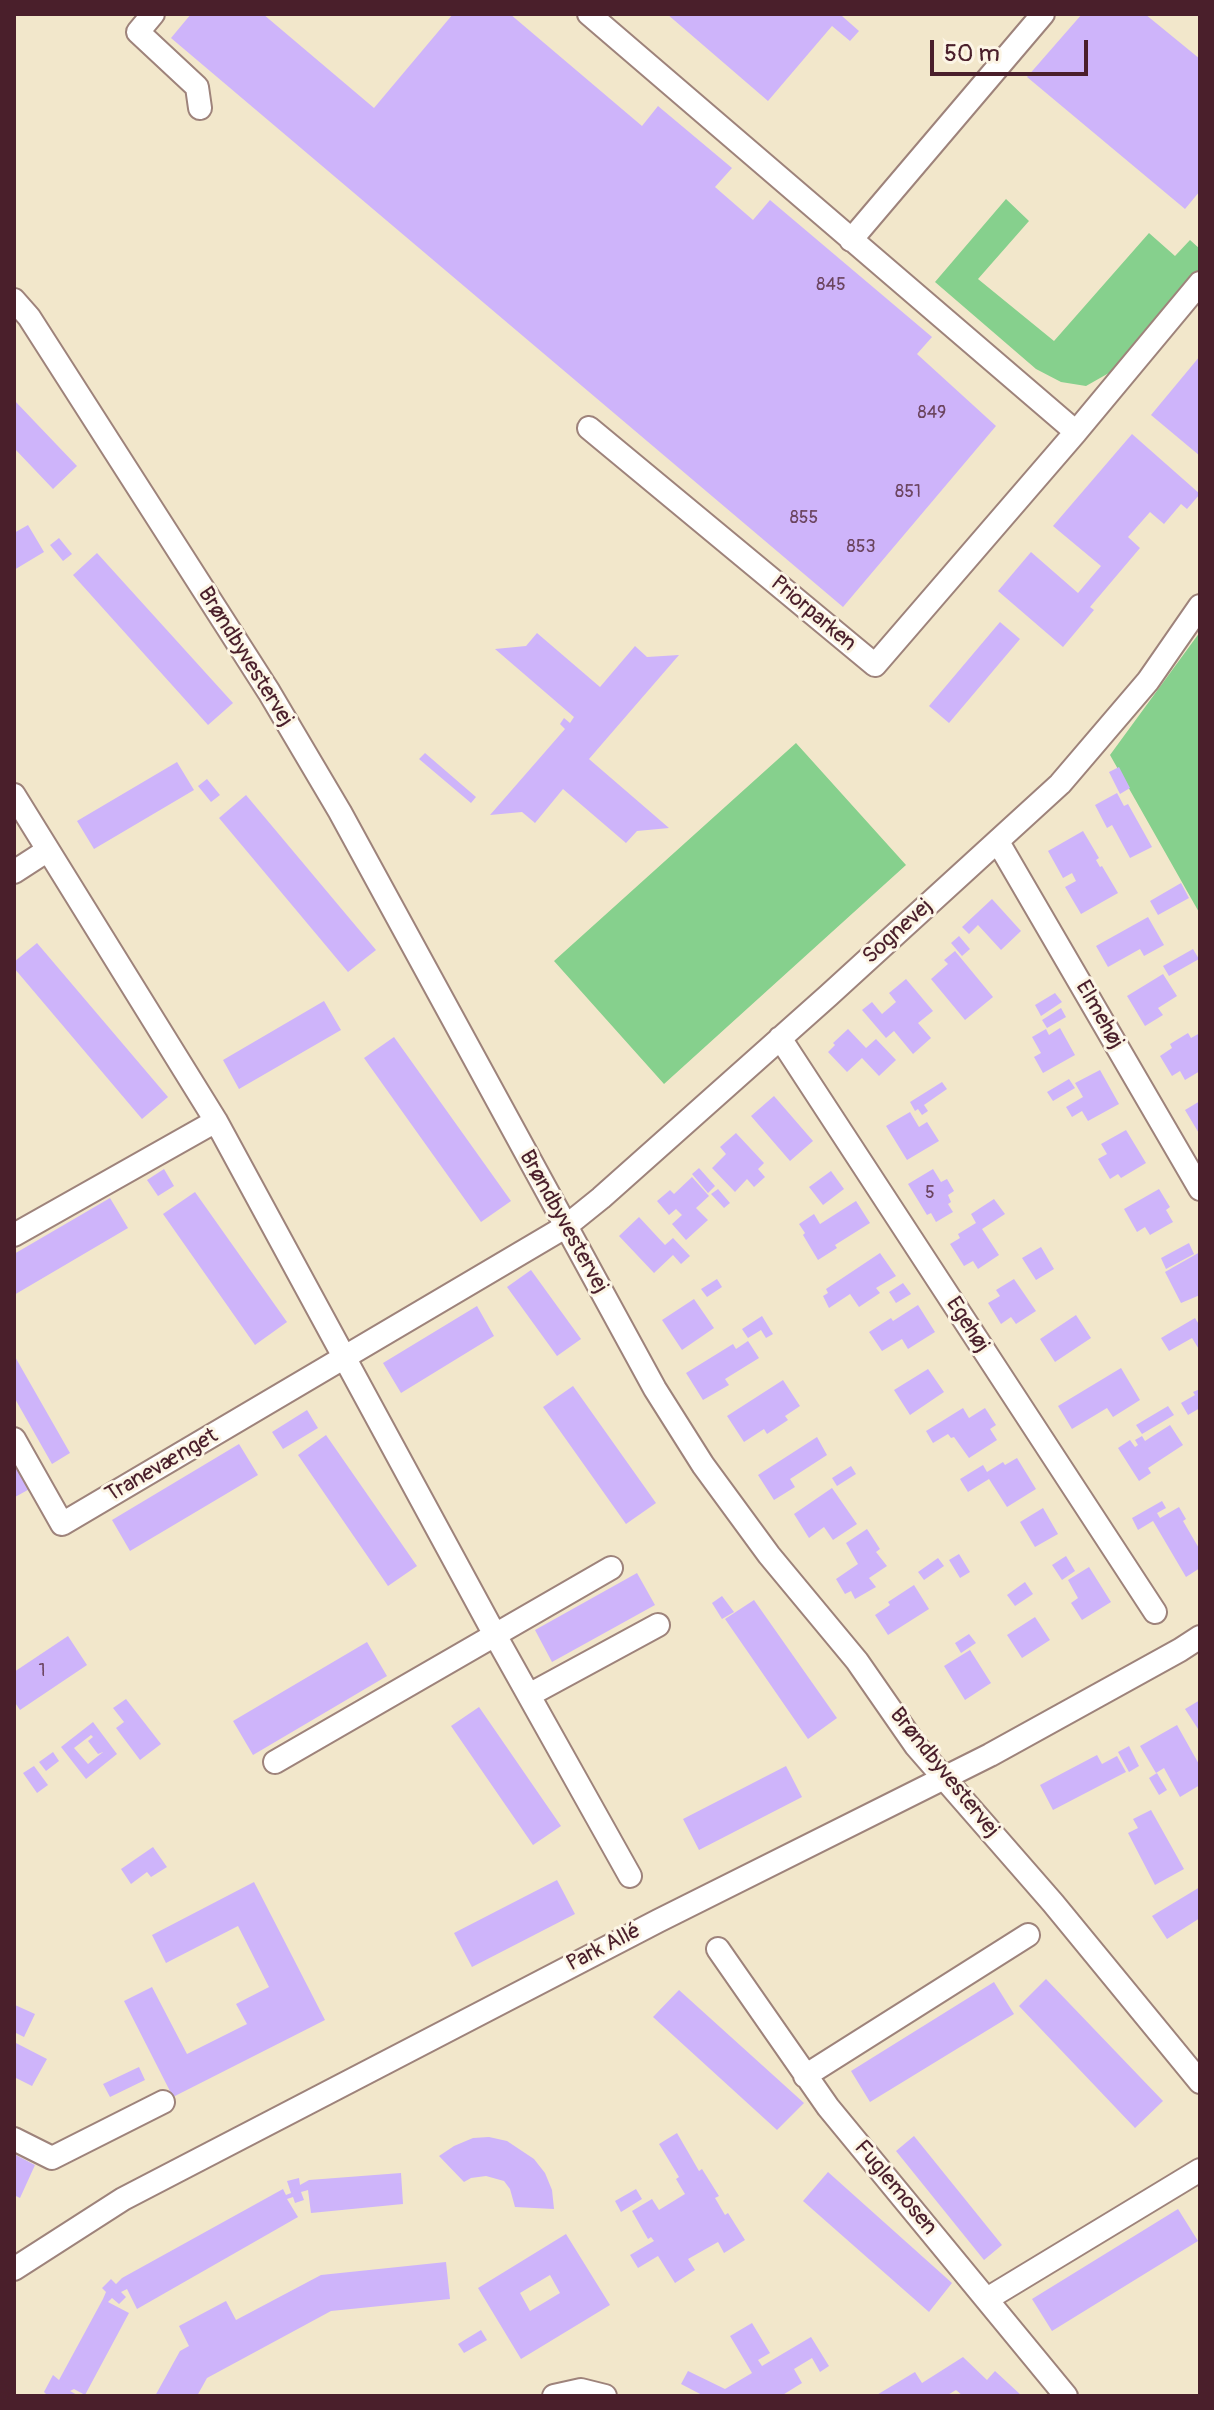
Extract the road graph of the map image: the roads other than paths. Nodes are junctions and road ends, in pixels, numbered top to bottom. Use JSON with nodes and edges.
{"nodes":[{"id":1,"x":153,"y":14,"type":"edge"},
{"id":2,"x":589,"y":14,"type":"edge"},
{"id":3,"x":1043,"y":14,"type":"edge"},
{"id":4,"x":200,"y":108,"type":"dead end"},
{"id":5,"x":851,"y":240,"type":"junction"},
{"id":6,"x":1200,"y":283,"type":"edge"},
{"id":7,"x":14,"y":300,"type":"edge"},
{"id":8,"x":589,"y":428,"type":"dead end"},
{"id":9,"x":1076,"y":432,"type":"junction"},
{"id":10,"x":1200,"y":606,"type":"edge"},
{"id":11,"x":14,"y":795,"type":"edge"},
{"id":12,"x":998,"y":842,"type":"junction"},
{"id":13,"x":48,"y":850,"type":"junction"},
{"id":14,"x":14,"y":872,"type":"edge"},
{"id":15,"x":780,"y":1038,"type":"junction"},
{"id":16,"x":216,"y":1121,"type":"junction"},
{"id":17,"x":1200,"y":1189,"type":"edge"},
{"id":18,"x":565,"y":1227,"type":"junction"},
{"id":19,"x":14,"y":1235,"type":"edge"},
{"id":20,"x":346,"y":1359,"type":"junction"},
{"id":21,"x":14,"y":1439,"type":"edge"},
{"id":22,"x":611,"y":1568,"type":"dead end"},
{"id":23,"x":1155,"y":1612,"type":"dead end"},
{"id":24,"x":658,"y":1625,"type":"dead end"},
{"id":25,"x":495,"y":1635,"type":"junction"},
{"id":26,"x":1200,"y":1637,"type":"edge"},
{"id":27,"x":529,"y":1695,"type":"junction"},
{"id":28,"x":275,"y":1762,"type":"dead end"},
{"id":29,"x":945,"y":1778,"type":"junction"},
{"id":30,"x":630,"y":1876,"type":"dead end"},
{"id":31,"x":1028,"y":1935,"type":"dead end"},
{"id":32,"x":718,"y":1949,"type":"dead end"},
{"id":33,"x":805,"y":2076,"type":"junction"},
{"id":34,"x":1200,"y":2082,"type":"edge"},
{"id":35,"x":163,"y":2102,"type":"dead end"},
{"id":36,"x":14,"y":2139,"type":"edge"},
{"id":37,"x":1200,"y":2170,"type":"edge"},
{"id":38,"x":14,"y":2269,"type":"edge"},
{"id":39,"x":987,"y":2299,"type":"junction"},
{"id":40,"x":554,"y":2396,"type":"edge"},
{"id":41,"x":605,"y":2396,"type":"edge"},
{"id":42,"x":1066,"y":2396,"type":"edge"}],
"edges":[{"from":1,"to":4,"type":"street"},
{"from":2,"to":5,"type":"street"},
{"from":3,"to":5,"type":"street"},
{"from":5,"to":9,"type":"street"},
{"from":6,"to":9,"type":"street","name":"Priorparken"},
{"from":7,"to":18,"type":"street","name":"Brøndbyvestervej"},
{"from":8,"to":9,"type":"street","name":"Priorparken"},
{"from":10,"to":12,"type":"street","name":"Sognevej"},
{"from":11,"to":13,"type":"street"},
{"from":12,"to":15,"type":"street","name":"Sognevej"},
{"from":12,"to":17,"type":"street","name":"Elmehøj"},
{"from":13,"to":14,"type":"street"},
{"from":13,"to":16,"type":"street"},
{"from":15,"to":18,"type":"street","name":"Sognevej"},
{"from":15,"to":23,"type":"street","name":"Egehøj"},
{"from":16,"to":19,"type":"street"},
{"from":16,"to":20,"type":"street"},
{"from":18,"to":20,"type":"street","name":"Tranevænget"},
{"from":18,"to":29,"type":"street","name":"Brøndbyvestervej"},
{"from":20,"to":21,"type":"street","name":"Tranevænget"},
{"from":20,"to":25,"type":"street"},
{"from":22,"to":25,"type":"street"},
{"from":24,"to":27,"type":"street"},
{"from":25,"to":27,"type":"street"},
{"from":25,"to":28,"type":"street"},
{"from":26,"to":29,"type":"street","name":"Park Allé"},
{"from":27,"to":30,"type":"street"},
{"from":29,"to":34,"type":"street","name":"Brøndbyvestervej"},
{"from":29,"to":38,"type":"street","name":"Park Allé"},
{"from":31,"to":33,"type":"street"},
{"from":32,"to":33,"type":"street","name":"Fuglemosen"},
{"from":33,"to":39,"type":"street","name":"Fuglemosen"},
{"from":35,"to":36,"type":"street"},
{"from":37,"to":39,"type":"street"},
{"from":39,"to":42,"type":"street","name":"Fuglemosen"},
{"from":40,"to":41,"type":"street"}]}
